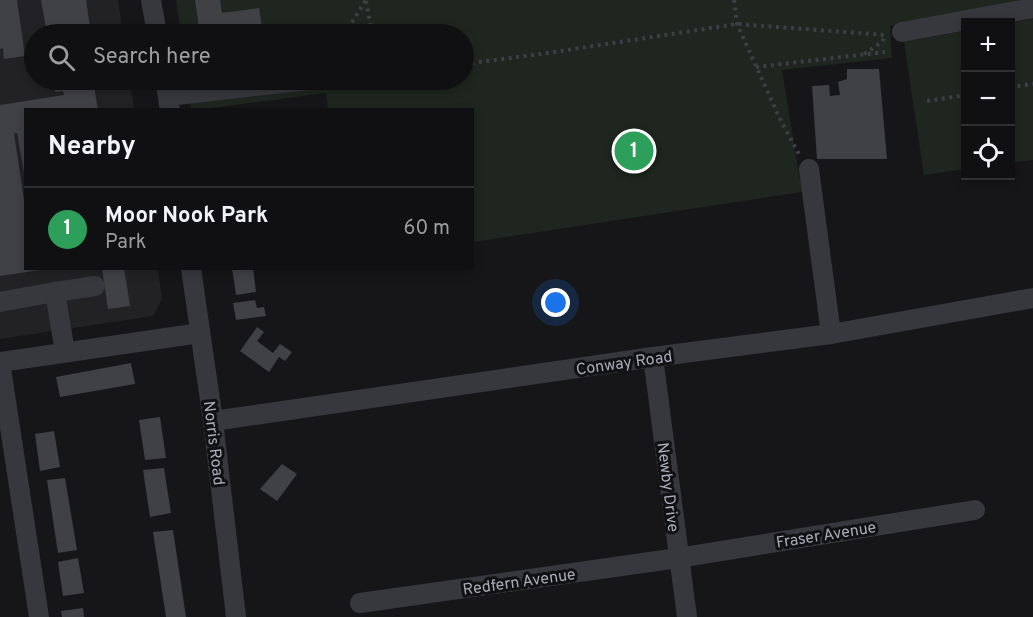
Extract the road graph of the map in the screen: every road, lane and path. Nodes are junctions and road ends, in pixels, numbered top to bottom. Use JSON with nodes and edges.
{"nodes":[{"id":1,"x":151,"y":0,"type":"edge"},
{"id":2,"x":366,"y":0,"type":"edge"},
{"id":3,"x":734,"y":0,"type":"edge"},
{"id":4,"x":1033,"y":8,"type":"edge"},
{"id":5,"x":155,"y":24,"type":"edge"},
{"id":6,"x":351,"y":24,"type":"edge"},
{"id":7,"x":370,"y":24,"type":"edge"},
{"id":8,"x":737,"y":24,"type":"junction"},
{"id":9,"x":894,"y":33,"type":"junction"},
{"id":10,"x":885,"y":52,"type":"dead end"},
{"id":11,"x":864,"y":54,"type":"junction"},
{"id":12,"x":474,"y":63,"type":"edge"},
{"id":13,"x":756,"y":67,"type":"junction"},
{"id":14,"x":1033,"y":84,"type":"edge"},
{"id":15,"x":1015,"y":86,"type":"edge"},
{"id":16,"x":214,"y":90,"type":"edge"},
{"id":17,"x":167,"y":95,"type":"edge"},
{"id":18,"x":961,"y":96,"type":"edge"},
{"id":19,"x":927,"y":101,"type":"dead end"},
{"id":20,"x":809,"y":169,"type":"joint"},
{"id":21,"x":191,"y":270,"type":"edge"},
{"id":22,"x":95,"y":286,"type":"dead end"},
{"id":23,"x":55,"y":292,"type":"junction"},
{"id":24,"x":1033,"y":298,"type":"edge"},
{"id":25,"x":0,"y":302,"type":"edge"},
{"id":26,"x":200,"y":333,"type":"junction"},
{"id":27,"x":831,"y":334,"type":"junction"},
{"id":28,"x":65,"y":352,"type":"junction"},
{"id":29,"x":653,"y":357,"type":"junction"},
{"id":30,"x":0,"y":362,"type":"edge"},
{"id":31,"x":213,"y":422,"type":"junction"},
{"id":32,"x":975,"y":510,"type":"dead end"},
{"id":33,"x":678,"y":558,"type":"junction"},
{"id":34,"x":360,"y":603,"type":"dead end"},
{"id":35,"x":39,"y":617,"type":"edge"},
{"id":36,"x":236,"y":617,"type":"edge"},
{"id":37,"x":687,"y":617,"type":"edge"}],
"edges":[{"from":1,"to":5,"type":"street"},
{"from":2,"to":6,"type":"path"},
{"from":2,"to":7,"type":"path"},
{"from":3,"to":8,"type":"path"},
{"from":4,"to":9,"type":"street"},
{"from":8,"to":9,"type":"path"},
{"from":8,"to":12,"type":"path"},
{"from":8,"to":13,"type":"path"},
{"from":9,"to":11,"type":"path"},
{"from":10,"to":11,"type":"path"},
{"from":11,"to":13,"type":"path"},
{"from":13,"to":20,"type":"path"},
{"from":14,"to":15,"type":"path"},
{"from":16,"to":17,"type":"street"},
{"from":18,"to":19,"type":"path"},
{"from":20,"to":27,"type":"street"},
{"from":21,"to":26,"type":"street","name":"Norris Road"},
{"from":22,"to":23,"type":"street"},
{"from":23,"to":25,"type":"street"},
{"from":23,"to":28,"type":"street"},
{"from":24,"to":27,"type":"street","name":"Conway Road"},
{"from":26,"to":28,"type":"street"},
{"from":26,"to":31,"type":"street","name":"Norris Road"},
{"from":27,"to":29,"type":"street","name":"Conway Road"},
{"from":28,"to":30,"type":"street"},
{"from":29,"to":31,"type":"street","name":"Conway Road"},
{"from":29,"to":33,"type":"street","name":"Newby Drive"},
{"from":30,"to":35,"type":"street"},
{"from":31,"to":36,"type":"street","name":"Norris Road"},
{"from":32,"to":33,"type":"street","name":"Fraser Avenue"},
{"from":33,"to":34,"type":"street","name":"Redfern Avenue"},
{"from":33,"to":37,"type":"street","name":"Newby Drive"}]}
